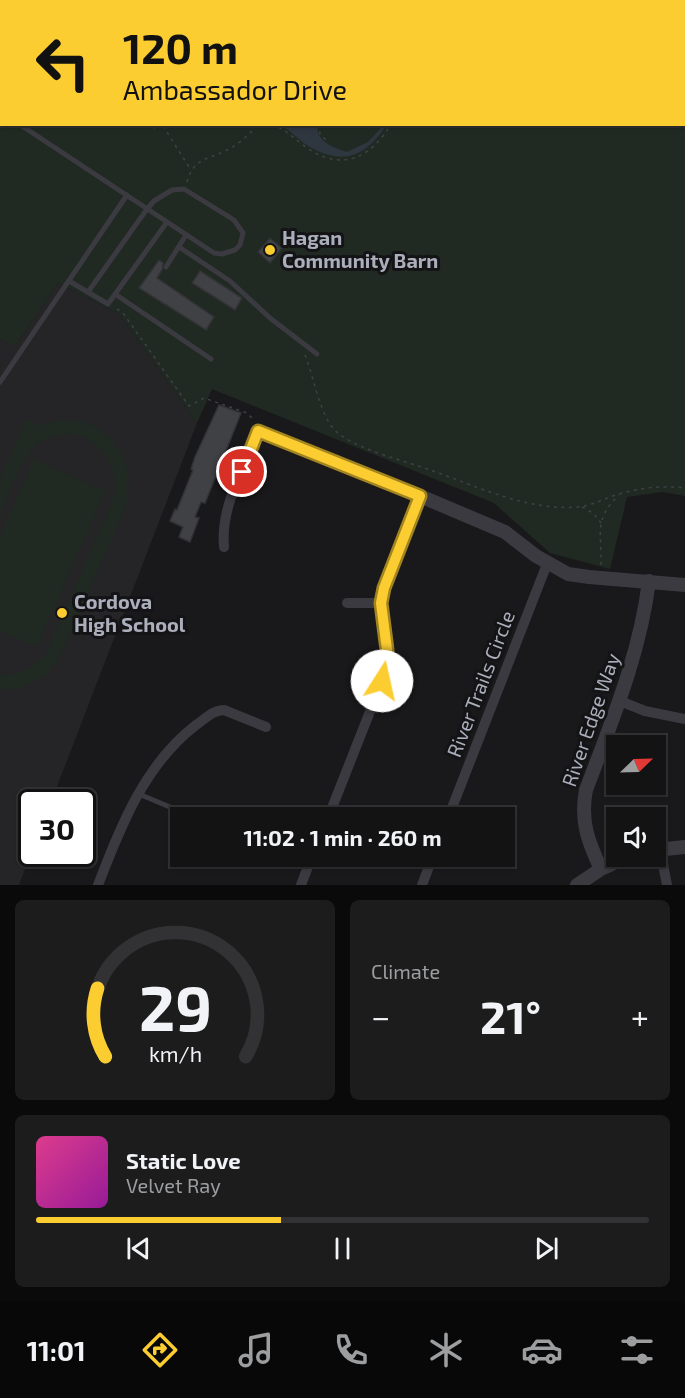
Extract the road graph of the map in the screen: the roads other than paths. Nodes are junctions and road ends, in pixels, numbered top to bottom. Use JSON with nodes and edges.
{"nodes":[{"id":1,"x":22,"y":126,"type":"edge"},
{"id":2,"x":127,"y":195,"type":"junction"},
{"id":3,"x":147,"y":209,"type":"junction"},
{"id":4,"x":167,"y":222,"type":"junction"},
{"id":5,"x":186,"y":235,"type":"junction"},
{"id":6,"x":179,"y":247,"type":"junction"},
{"id":7,"x":166,"y":267,"type":"dead end"},
{"id":8,"x":69,"y":281,"type":"junction"},
{"id":9,"x":88,"y":292,"type":"junction"},
{"id":10,"x":115,"y":294,"type":"junction"},
{"id":11,"x":317,"y":354,"type":"dead end"},
{"id":12,"x":211,"y":359,"type":"dead end"},
{"id":13,"x":0,"y":382,"type":"edge"},
{"id":14,"x":258,"y":431,"type":"joint"},
{"id":15,"x":420,"y":496,"type":"junction"},
{"id":16,"x":224,"y":547,"type":"dead end"},
{"id":17,"x":547,"y":564,"type":"junction"},
{"id":18,"x":649,"y":581,"type":"junction"},
{"id":19,"x":685,"y":585,"type":"edge"},
{"id":20,"x":347,"y":603,"type":"dead end"},
{"id":21,"x":381,"y":603,"type":"junction"},
{"id":22,"x":620,"y":701,"type":"junction"},
{"id":23,"x":685,"y":718,"type":"edge"},
{"id":24,"x":266,"y":727,"type":"dead end"},
{"id":25,"x":139,"y":794,"type":"junction"},
{"id":26,"x":170,"y":807,"type":"edge"},
{"id":27,"x":332,"y":807,"type":"edge"},
{"id":28,"x":452,"y":807,"type":"edge"},
{"id":29,"x":685,"y":847,"type":"edge"},
{"id":30,"x":666,"y":848,"type":"edge"},
{"id":31,"x":308,"y":867,"type":"edge"},
{"id":32,"x":429,"y":867,"type":"edge"},
{"id":33,"x":606,"y":867,"type":"edge"},
{"id":34,"x":662,"y":867,"type":"edge"},
{"id":35,"x":601,"y":869,"type":"junction"},
{"id":36,"x":98,"y":885,"type":"edge"},
{"id":37,"x":301,"y":885,"type":"edge"},
{"id":38,"x":422,"y":885,"type":"edge"},
{"id":39,"x":578,"y":885,"type":"edge"},
{"id":40,"x":667,"y":885,"type":"edge"}],
"edges":[{"from":1,"to":2,"type":"lane"},
{"from":2,"to":3,"type":"lane"},
{"from":2,"to":8,"type":"lane"},
{"from":3,"to":4,"type":"lane"},
{"from":3,"to":5,"type":"lane"},
{"from":3,"to":9,"type":"lane"},
{"from":4,"to":5,"type":"lane"},
{"from":4,"to":10,"type":"lane"},
{"from":5,"to":6,"type":"lane"},
{"from":6,"to":7,"type":"lane"},
{"from":6,"to":11,"type":"lane"},
{"from":8,"to":9,"type":"lane"},
{"from":8,"to":13,"type":"lane"},
{"from":9,"to":10,"type":"lane"},
{"from":10,"to":12,"type":"lane"},
{"from":14,"to":15,"type":"street"},
{"from":14,"to":16,"type":"street"},
{"from":15,"to":17,"type":"street"},
{"from":15,"to":21,"type":"street"},
{"from":17,"to":18,"type":"street"},
{"from":17,"to":28,"type":"street","name":"River Trails Circle"},
{"from":18,"to":19,"type":"street"},
{"from":18,"to":22,"type":"street","name":"River Edge Way"},
{"from":20,"to":21,"type":"street"},
{"from":21,"to":27,"type":"street"},
{"from":22,"to":23,"type":"street"},
{"from":22,"to":35,"type":"street","name":"River Edge Way"},
{"from":24,"to":25,"type":"street"},
{"from":25,"to":26,"type":"lane"},
{"from":25,"to":36,"type":"street"},
{"from":29,"to":30,"type":"street"},
{"from":31,"to":37,"type":"street"},
{"from":32,"to":38,"type":"street"},
{"from":33,"to":35,"type":"street"},
{"from":34,"to":40,"type":"street"},
{"from":35,"to":39,"type":"street"}]}
